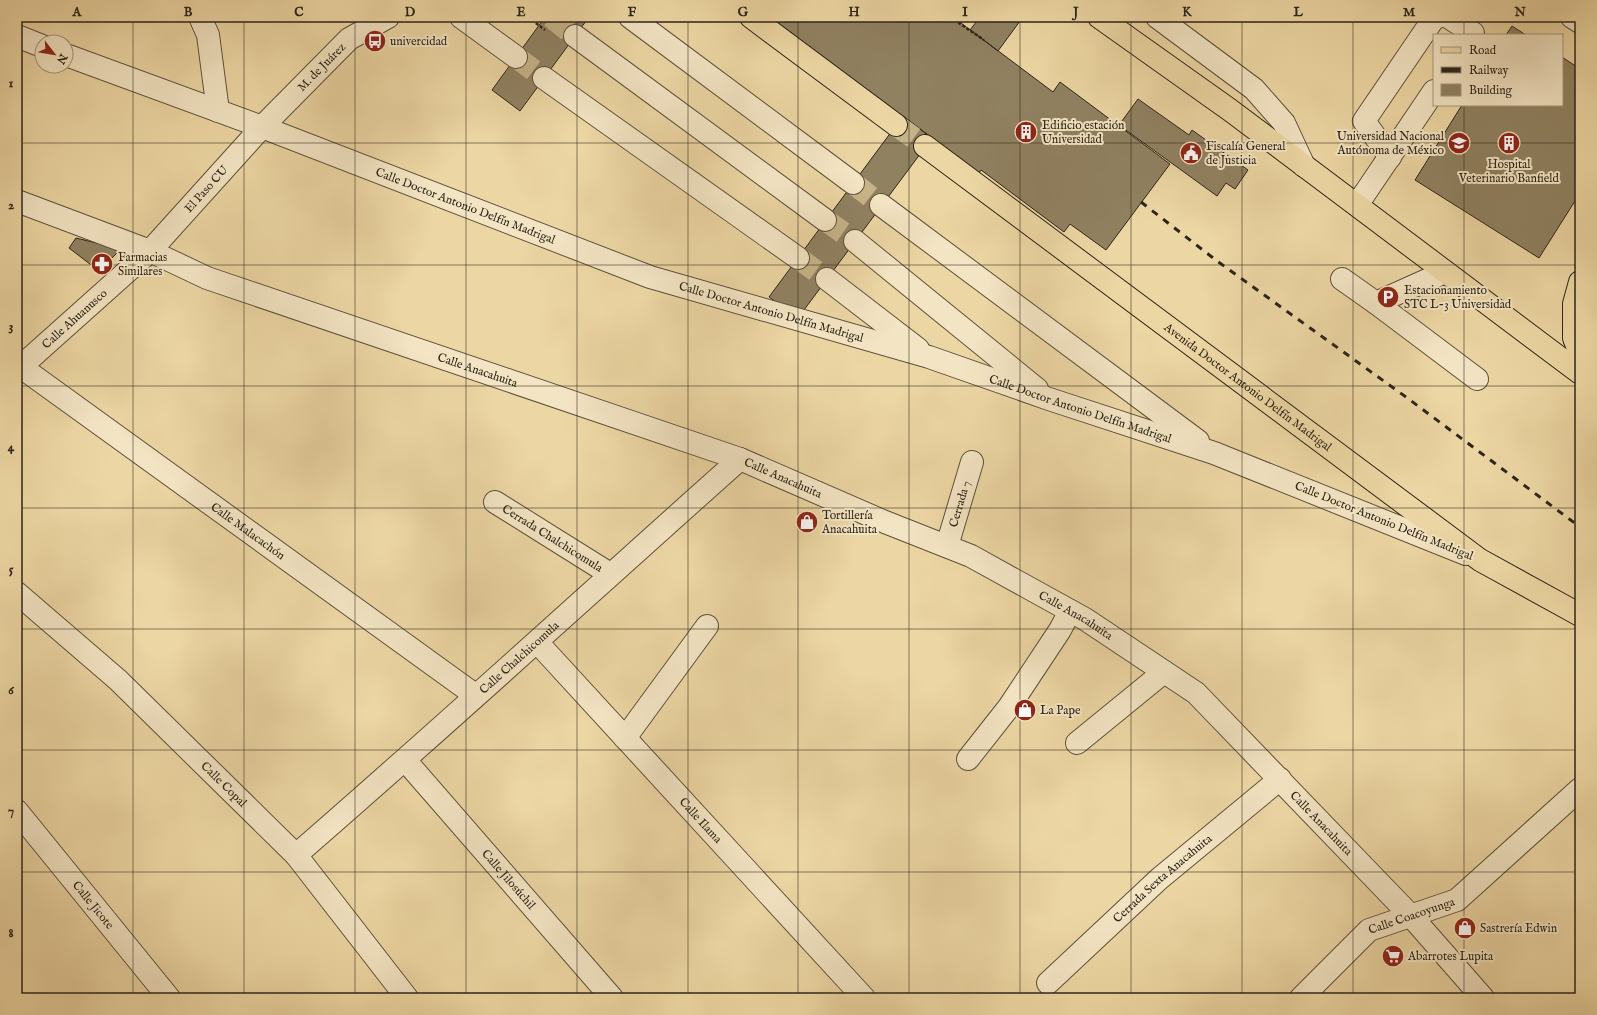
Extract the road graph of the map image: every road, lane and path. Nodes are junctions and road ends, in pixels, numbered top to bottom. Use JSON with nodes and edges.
{"nodes":[{"id":1,"x":200,"y":17,"type":"edge"},
{"id":2,"x":388,"y":17,"type":"edge"},
{"id":3,"x":461,"y":17,"type":"edge"},
{"id":4,"x":528,"y":17,"type":"edge"},
{"id":5,"x":630,"y":17,"type":"edge"},
{"id":6,"x":751,"y":17,"type":"edge"},
{"id":7,"x":950,"y":17,"type":"edge"},
{"id":8,"x":1099,"y":17,"type":"edge"},
{"id":9,"x":1157,"y":17,"type":"edge"},
{"id":10,"x":1438,"y":17,"type":"edge"},
{"id":11,"x":1448,"y":17,"type":"edge"},
{"id":12,"x":1572,"y":17,"type":"edge"},
{"id":13,"x":1580,"y":22,"type":"edge"},
{"id":14,"x":545,"y":30,"type":"dead end"},
{"id":15,"x":1472,"y":34,"type":"edge"},
{"id":16,"x":17,"y":36,"type":"edge"},
{"id":17,"x":575,"y":36,"type":"tunnel mouth"},
{"id":18,"x":984,"y":40,"type":"dead end"},
{"id":19,"x":34,"y":43,"type":"edge"},
{"id":20,"x":516,"y":57,"type":"tunnel mouth"},
{"id":21,"x":74,"y":58,"type":"edge"},
{"id":22,"x":544,"y":78,"type":"tunnel mouth"},
{"id":23,"x":1433,"y":92,"type":"edge"},
{"id":24,"x":218,"y":111,"type":"junction"},
{"id":25,"x":896,"y":125,"type":"tunnel mouth"},
{"id":26,"x":262,"y":127,"type":"junction"},
{"id":27,"x":925,"y":146,"type":"tunnel mouth"},
{"id":28,"x":1390,"y":157,"type":"junction"},
{"id":29,"x":1304,"y":166,"type":"junction"},
{"id":30,"x":853,"y":184,"type":"tunnel mouth"},
{"id":31,"x":17,"y":202,"type":"edge"},
{"id":32,"x":881,"y":205,"type":"tunnel mouth"},
{"id":33,"x":1357,"y":206,"type":"junction"},
{"id":34,"x":825,"y":220,"type":"tunnel mouth"},
{"id":35,"x":855,"y":241,"type":"tunnel mouth"},
{"id":36,"x":150,"y":251,"type":"junction"},
{"id":37,"x":798,"y":258,"type":"tunnel mouth"},
{"id":38,"x":1445,"y":272,"type":"junction"},
{"id":39,"x":827,"y":279,"type":"tunnel mouth"},
{"id":40,"x":1342,"y":279,"type":"dead end"},
{"id":41,"x":1580,"y":282,"type":"edge"},
{"id":42,"x":1376,"y":303,"type":"junction"},
{"id":43,"x":1580,"y":354,"type":"edge"},
{"id":44,"x":929,"y":357,"type":"junction"},
{"id":45,"x":19,"y":369,"type":"edge"},
{"id":46,"x":1580,"y":373,"type":"edge"},
{"id":47,"x":1477,"y":379,"type":"dead end"},
{"id":48,"x":1049,"y":399,"type":"junction"},
{"id":49,"x":1214,"y":453,"type":"junction"},
{"id":50,"x":740,"y":459,"type":"junction"},
{"id":51,"x":972,"y":462,"type":"dead end"},
{"id":52,"x":494,"y":502,"type":"dead end"},
{"id":53,"x":947,"y":546,"type":"junction"},
{"id":54,"x":1480,"y":560,"type":"junction"},
{"id":55,"x":610,"y":574,"type":"junction"},
{"id":56,"x":17,"y":593,"type":"edge"},
{"id":57,"x":1070,"y":611,"type":"junction"},
{"id":58,"x":1580,"y":615,"type":"edge"},
{"id":59,"x":707,"y":626,"type":"dead end"},
{"id":60,"x":537,"y":642,"type":"junction"},
{"id":61,"x":1164,"y":672,"type":"junction"},
{"id":62,"x":475,"y":695,"type":"junction"},
{"id":63,"x":625,"y":738,"type":"junction"},
{"id":64,"x":1077,"y":742,"type":"dead end"},
{"id":65,"x":968,"y":759,"type":"dead end"},
{"id":66,"x":405,"y":760,"type":"junction"},
{"id":67,"x":1280,"y":779,"type":"junction"},
{"id":68,"x":1580,"y":789,"type":"edge"},
{"id":69,"x":17,"y":811,"type":"edge"},
{"id":70,"x":296,"y":855,"type":"junction"},
{"id":71,"x":1411,"y":916,"type":"junction"},
{"id":72,"x":1048,"y":983,"type":"dead end"},
{"id":73,"x":170,"y":998,"type":"edge"},
{"id":74,"x":407,"y":998,"type":"edge"},
{"id":75,"x":612,"y":998,"type":"edge"},
{"id":76,"x":864,"y":998,"type":"edge"},
{"id":77,"x":1301,"y":998,"type":"edge"},
{"id":78,"x":1483,"y":998,"type":"edge"}],
"edges":[{"from":1,"to":24,"type":"street"},
{"from":2,"to":26,"type":"street","name":"M. de Juárez"},
{"from":3,"to":20,"type":"street"},
{"from":4,"to":14,"type":"path"},
{"from":5,"to":30,"type":"street"},
{"from":6,"to":25,"type":"main road"},
{"from":7,"to":18,"type":"path"},
{"from":8,"to":29,"type":"main road"},
{"from":9,"to":29,"type":"street"},
{"from":10,"to":28,"type":"street"},
{"from":11,"to":15,"type":"street"},
{"from":12,"to":13,"type":"street"},
{"from":16,"to":19,"type":"street"},
{"from":17,"to":34,"type":"street"},
{"from":21,"to":24,"type":"street","name":"Calle Doctor Antonio Delfín Madrigal"},
{"from":22,"to":37,"type":"street"},
{"from":23,"to":28,"type":"street"},
{"from":24,"to":26,"type":"street","name":"Calle Doctor Antonio Delfín Madrigal"},
{"from":26,"to":36,"type":"street","name":"El Paso CU"},
{"from":26,"to":44,"type":"street","name":"Calle Doctor Antonio Delfín Madrigal"},
{"from":27,"to":54,"type":"main road","name":"Avenida Doctor Antonio Delfín Madrigal"},
{"from":28,"to":33,"type":"street"},
{"from":29,"to":33,"type":"main road"},
{"from":31,"to":36,"type":"street","name":"Calle Anacahuita"},
{"from":32,"to":49,"type":"street"},
{"from":33,"to":38,"type":"main road"},
{"from":35,"to":48,"type":"street"},
{"from":36,"to":45,"type":"street","name":"Calle Ahuanusco"},
{"from":36,"to":50,"type":"street","name":"Calle Anacahuita"},
{"from":38,"to":42,"type":"street"},
{"from":38,"to":46,"type":"main road"},
{"from":39,"to":44,"type":"street"},
{"from":40,"to":42,"type":"street"},
{"from":41,"to":43,"type":"main road"},
{"from":42,"to":47,"type":"street"},
{"from":44,"to":48,"type":"street","name":"Calle Doctor Antonio Delfín Madrigal"},
{"from":45,"to":62,"type":"street","name":"Calle Malacachón"},
{"from":48,"to":49,"type":"street","name":"Calle Doctor Antonio Delfín Madrigal"},
{"from":49,"to":54,"type":"street","name":"Calle Doctor Antonio Delfín Madrigal"},
{"from":50,"to":53,"type":"street","name":"Calle Anacahuita"},
{"from":50,"to":55,"type":"street","name":"Calle Chalchicomula"},
{"from":51,"to":53,"type":"street","name":"Cerrada 7"},
{"from":52,"to":55,"type":"street","name":"Cerrada Chalchicomula"},
{"from":53,"to":57,"type":"street","name":"Calle Anacahuita"},
{"from":54,"to":58,"type":"main road","name":"Avenida Doctor Antonio Delfín Madrigal"},
{"from":55,"to":60,"type":"street","name":"Calle Chalchicomula"},
{"from":56,"to":70,"type":"street","name":"Calle Copal"},
{"from":57,"to":61,"type":"street","name":"Calle Anacahuita"},
{"from":57,"to":65,"type":"street"},
{"from":59,"to":63,"type":"street"},
{"from":60,"to":62,"type":"street","name":"Calle Chalchicomula"},
{"from":60,"to":63,"type":"street","name":"Calle Ilama"},
{"from":61,"to":64,"type":"street"},
{"from":61,"to":67,"type":"street","name":"Calle Anacahuita"},
{"from":62,"to":66,"type":"street","name":"Calle Chalchicomula"},
{"from":63,"to":76,"type":"street","name":"Calle Ilama"},
{"from":66,"to":70,"type":"street","name":"Calle Chalchicomula"},
{"from":66,"to":75,"type":"street","name":"Calle Jilosúchil"},
{"from":67,"to":71,"type":"street","name":"Calle Anacahuita"},
{"from":67,"to":72,"type":"street","name":"Cerrada Sexta Anacahuita"},
{"from":68,"to":71,"type":"street","name":"Calle Coacoyunga"},
{"from":69,"to":73,"type":"street","name":"Calle Jicote"},
{"from":70,"to":74,"type":"street","name":"Calle Copal"},
{"from":71,"to":77,"type":"street","name":"Calle Coacoyunga"},
{"from":71,"to":78,"type":"street","name":"Calle Anacahuita"}]}
